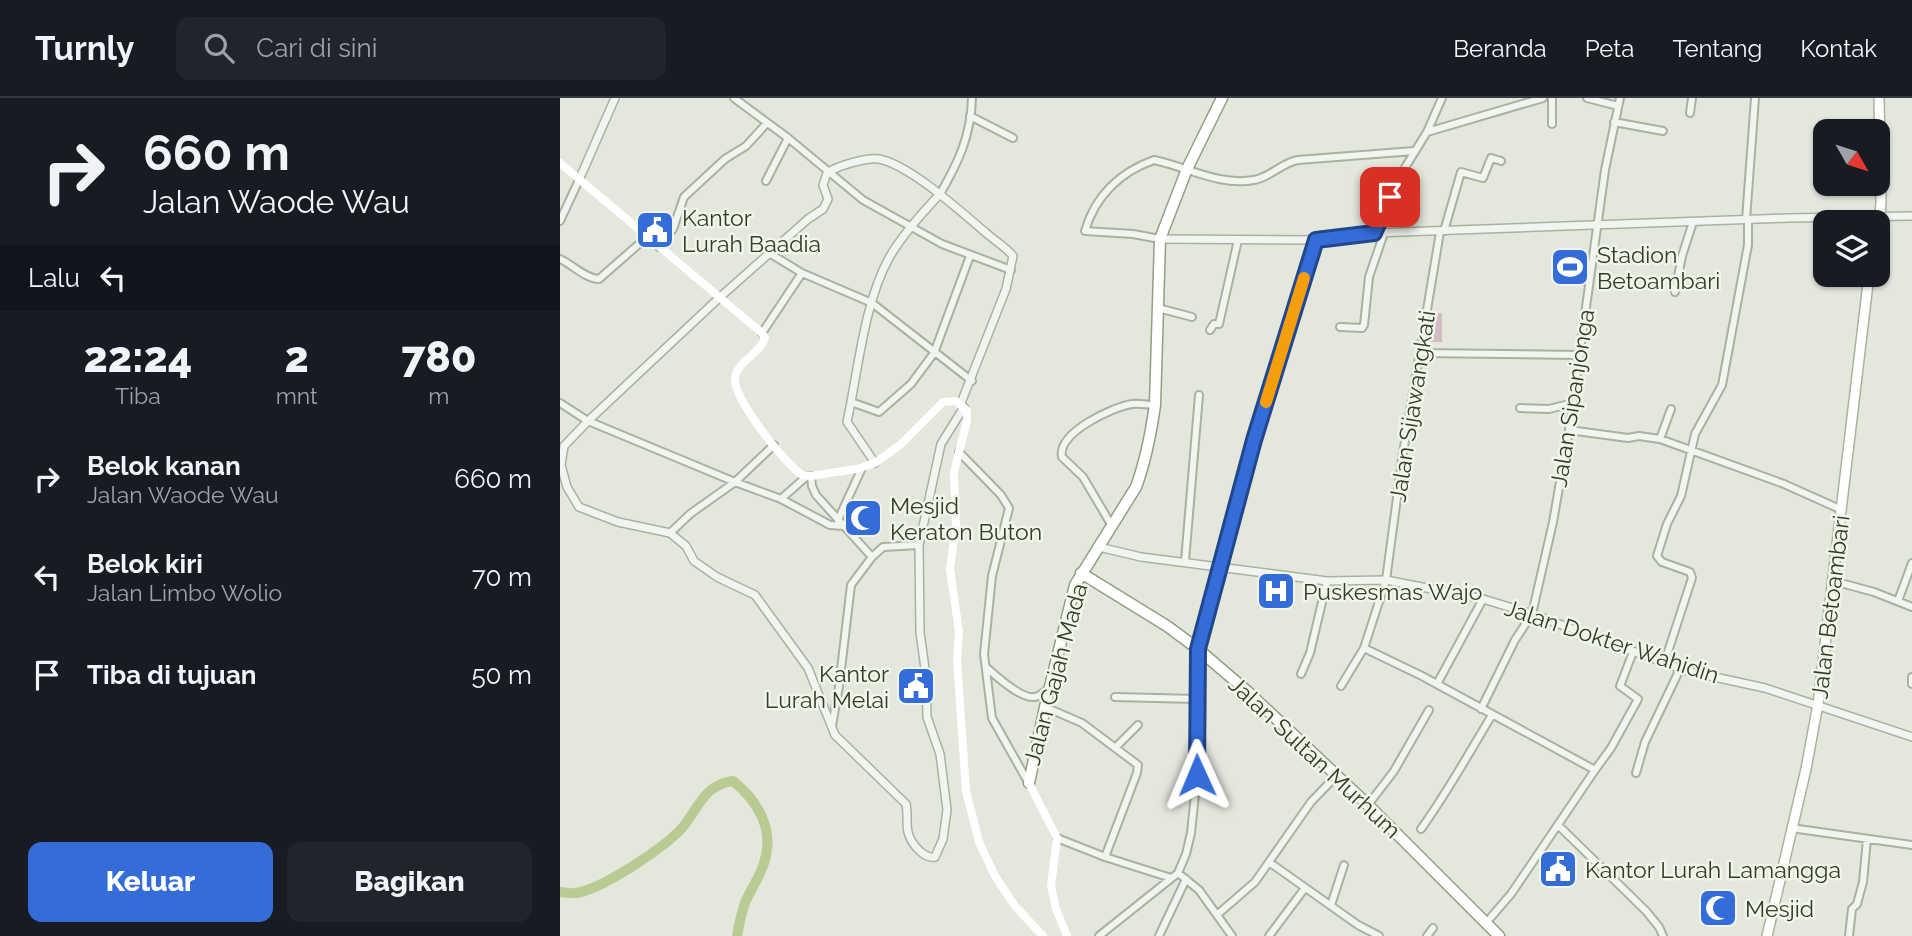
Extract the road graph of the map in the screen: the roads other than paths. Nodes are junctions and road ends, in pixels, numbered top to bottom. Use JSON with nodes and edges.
{"nodes":[{"id":1,"x":615,"y":98,"type":"edge"},
{"id":2,"x":734,"y":98,"type":"edge"},
{"id":3,"x":972,"y":98,"type":"edge"},
{"id":4,"x":1222,"y":98,"type":"edge"},
{"id":5,"x":1442,"y":98,"type":"edge"},
{"id":6,"x":1543,"y":98,"type":"edge"},
{"id":7,"x":1552,"y":98,"type":"edge"},
{"id":8,"x":1692,"y":98,"type":"edge"},
{"id":9,"x":1755,"y":98,"type":"edge"},
{"id":10,"x":1877,"y":98,"type":"edge"},
{"id":11,"x":1587,"y":99,"type":"edge"},
{"id":12,"x":1619,"y":102,"type":"edge"},
{"id":13,"x":1690,"y":113,"type":"dead end"},
{"id":14,"x":970,"y":116,"type":"junction"},
{"id":15,"x":1878,"y":119,"type":"edge"},
{"id":16,"x":1614,"y":122,"type":"junction"},
{"id":17,"x":766,"y":124,"type":"junction"},
{"id":18,"x":1552,"y":124,"type":"dead end"},
{"id":19,"x":1663,"y":131,"type":"dead end"},
{"id":20,"x":1427,"y":132,"type":"junction"},
{"id":21,"x":788,"y":138,"type":"junction"},
{"id":22,"x":1013,"y":138,"type":"dead end"},
{"id":23,"x":1415,"y":151,"type":"junction"},
{"id":24,"x":1501,"y":161,"type":"dead end"},
{"id":25,"x":560,"y":163,"type":"edge"},
{"id":26,"x":1186,"y":169,"type":"junction"},
{"id":27,"x":829,"y":171,"type":"junction"},
{"id":28,"x":579,"y":180,"type":"junction"},
{"id":29,"x":766,"y":181,"type":"dead end"},
{"id":30,"x":940,"y":194,"type":"junction"},
{"id":31,"x":1912,"y":216,"type":"edge"},
{"id":32,"x":1890,"y":218,"type":"edge"},
{"id":33,"x":1813,"y":219,"type":"edge"},
{"id":34,"x":1747,"y":220,"type":"junction"},
{"id":35,"x":560,"y":221,"type":"edge"},
{"id":36,"x":1693,"y":222,"type":"junction"},
{"id":37,"x":912,"y":226,"type":"junction"},
{"id":38,"x":1597,"y":226,"type":"junction"},
{"id":39,"x":1442,"y":232,"type":"junction"},
{"id":40,"x":1374,"y":233,"type":"junction"},
{"id":41,"x":1384,"y":233,"type":"junction"},
{"id":42,"x":647,"y":237,"type":"junction"},
{"id":43,"x":1160,"y":239,"type":"junction"},
{"id":44,"x":1238,"y":240,"type":"junction"},
{"id":45,"x":1316,"y":240,"type":"junction"},
{"id":46,"x":659,"y":247,"type":"junction"},
{"id":47,"x":769,"y":253,"type":"junction"},
{"id":48,"x":970,"y":256,"type":"junction"},
{"id":49,"x":560,"y":259,"type":"edge"},
{"id":50,"x":1011,"y":270,"type":"junction"},
{"id":51,"x":802,"y":273,"type":"junction"},
{"id":52,"x":1871,"y":287,"type":"edge"},
{"id":53,"x":1675,"y":292,"type":"dead end"},
{"id":54,"x":719,"y":298,"type":"junction"},
{"id":55,"x":872,"y":303,"type":"junction"},
{"id":56,"x":1158,"y":308,"type":"junction"},
{"id":57,"x":1192,"y":317,"type":"dead end"},
{"id":58,"x":1340,"y":327,"type":"dead end"},
{"id":59,"x":1210,"y":330,"type":"dead end"},
{"id":60,"x":762,"y":333,"type":"junction"},
{"id":61,"x":934,"y":353,"type":"junction"},
{"id":62,"x":1420,"y":353,"type":"junction"},
{"id":63,"x":1580,"y":355,"type":"junction"},
{"id":64,"x":972,"y":381,"type":"junction"},
{"id":65,"x":1199,"y":394,"type":"dead end"},
{"id":66,"x":560,"y":402,"type":"edge"},
{"id":67,"x":851,"y":402,"type":"junction"},
{"id":68,"x":1573,"y":403,"type":"junction"},
{"id":69,"x":963,"y":405,"type":"junction"},
{"id":70,"x":1155,"y":405,"type":"junction"},
{"id":71,"x":1520,"y":408,"type":"dead end"},
{"id":72,"x":1671,"y":409,"type":"dead end"},
{"id":73,"x":588,"y":421,"type":"junction"},
{"id":74,"x":1569,"y":430,"type":"junction"},
{"id":75,"x":1853,"y":433,"type":"junction"},
{"id":76,"x":1660,"y":439,"type":"junction"},
{"id":77,"x":774,"y":445,"type":"junction"},
{"id":78,"x":1689,"y":449,"type":"junction"},
{"id":79,"x":959,"y":452,"type":"junction"},
{"id":80,"x":875,"y":463,"type":"junction"},
{"id":81,"x":862,"y":468,"type":"junction"},
{"id":82,"x":809,"y":476,"type":"junction"},
{"id":83,"x":735,"y":482,"type":"junction"},
{"id":84,"x":781,"y":499,"type":"junction"},
{"id":85,"x":1842,"y":510,"type":"junction"},
{"id":86,"x":838,"y":520,"type":"junction"},
{"id":87,"x":844,"y":526,"type":"junction"},
{"id":88,"x":1112,"y":526,"type":"junction"},
{"id":89,"x":670,"y":533,"type":"junction"},
{"id":90,"x":919,"y":545,"type":"junction"},
{"id":91,"x":1099,"y":547,"type":"junction"},
{"id":92,"x":872,"y":557,"type":"junction"},
{"id":93,"x":1185,"y":561,"type":"junction"},
{"id":94,"x":1912,"y":563,"type":"edge"},
{"id":95,"x":1219,"y":566,"type":"junction"},
{"id":96,"x":1082,"y":573,"type":"junction"},
{"id":97,"x":1386,"y":580,"type":"junction"},
{"id":98,"x":1327,"y":581,"type":"junction"},
{"id":99,"x":1837,"y":582,"type":"junction"},
{"id":100,"x":1483,"y":599,"type":"junction"},
{"id":101,"x":1898,"y":601,"type":"junction"},
{"id":102,"x":1912,"y":607,"type":"edge"},
{"id":103,"x":1532,"y":614,"type":"junction"},
{"id":104,"x":1364,"y":648,"type":"junction"},
{"id":105,"x":1198,"y":649,"type":"junction"},
{"id":106,"x":1633,"y":652,"type":"junction"},
{"id":107,"x":1664,"y":664,"type":"junction"},
{"id":108,"x":986,"y":667,"type":"junction"},
{"id":109,"x":1681,"y":669,"type":"junction"},
{"id":110,"x":1301,"y":674,"type":"dead end"},
{"id":111,"x":1912,"y":677,"type":"edge"},
{"id":112,"x":1437,"y":684,"type":"junction"},
{"id":113,"x":1912,"y":684,"type":"edge"},
{"id":114,"x":1341,"y":686,"type":"dead end"},
{"id":115,"x":1049,"y":688,"type":"junction"},
{"id":116,"x":1115,"y":697,"type":"dead end"},
{"id":117,"x":1196,"y":699,"type":"junction"},
{"id":118,"x":1820,"y":705,"type":"junction"},
{"id":119,"x":1045,"y":707,"type":"junction"},
{"id":120,"x":1481,"y":709,"type":"junction"},
{"id":121,"x":1429,"y":710,"type":"dead end"},
{"id":122,"x":1492,"y":715,"type":"junction"},
{"id":123,"x":1138,"y":725,"type":"dead end"},
{"id":124,"x":831,"y":727,"type":"junction"},
{"id":125,"x":1912,"y":737,"type":"edge"},
{"id":126,"x":1116,"y":747,"type":"junction"},
{"id":127,"x":1595,"y":770,"type":"junction"},
{"id":128,"x":1636,"y":773,"type":"dead end"},
{"id":129,"x":1337,"y":775,"type":"junction"},
{"id":130,"x":1029,"y":783,"type":"junction"},
{"id":131,"x":1368,"y":805,"type":"junction"},
{"id":132,"x":1558,"y":825,"type":"junction"},
{"id":133,"x":1421,"y":829,"type":"dead end"},
{"id":134,"x":1794,"y":829,"type":"junction"},
{"id":135,"x":1057,"y":838,"type":"junction"},
{"id":136,"x":1867,"y":839,"type":"junction"},
{"id":137,"x":1912,"y":845,"type":"edge"},
{"id":138,"x":1105,"y":857,"type":"junction"},
{"id":139,"x":1269,"y":862,"type":"junction"},
{"id":140,"x":1344,"y":865,"type":"dead end"},
{"id":141,"x":1178,"y":873,"type":"junction"},
{"id":142,"x":1171,"y":878,"type":"junction"},
{"id":143,"x":1186,"y":879,"type":"junction"},
{"id":144,"x":1305,"y":888,"type":"junction"},
{"id":145,"x":1331,"y":905,"type":"junction"},
{"id":146,"x":1218,"y":914,"type":"junction"},
{"id":147,"x":1486,"y":923,"type":"junction"},
{"id":148,"x":1433,"y":928,"type":"dead end"},
{"id":149,"x":1043,"y":936,"type":"edge"},
{"id":150,"x":1067,"y":936,"type":"edge"},
{"id":151,"x":1099,"y":936,"type":"edge"},
{"id":152,"x":1158,"y":936,"type":"edge"},
{"id":153,"x":1232,"y":936,"type":"edge"},
{"id":154,"x":1269,"y":936,"type":"edge"},
{"id":155,"x":1379,"y":936,"type":"edge"},
{"id":156,"x":1427,"y":936,"type":"edge"},
{"id":157,"x":1499,"y":936,"type":"edge"},
{"id":158,"x":1663,"y":936,"type":"edge"},
{"id":159,"x":1770,"y":936,"type":"edge"},
{"id":160,"x":1849,"y":936,"type":"edge"}],
"edges":[{"from":1,"to":28,"type":"street"},
{"from":2,"to":17,"type":"street"},
{"from":3,"to":14,"type":"street"},
{"from":4,"to":26,"type":"highway","name":"Jalan Gajah Mada"},
{"from":5,"to":20,"type":"street"},
{"from":6,"to":20,"type":"street"},
{"from":7,"to":18,"type":"street"},
{"from":8,"to":13,"type":"street"},
{"from":9,"to":34,"type":"street"},
{"from":10,"to":15,"type":"main road"},
{"from":11,"to":12,"type":"street"},
{"from":12,"to":16,"type":"street","name":"Jalan Sipanjonga"},
{"from":14,"to":22,"type":"street"},
{"from":14,"to":30,"type":"street"},
{"from":16,"to":19,"type":"street"},
{"from":16,"to":38,"type":"street","name":"Jalan Sipanjonga"},
{"from":17,"to":21,"type":"street"},
{"from":17,"to":46,"type":"street"},
{"from":20,"to":23,"type":"street"},
{"from":21,"to":27,"type":"street"},
{"from":21,"to":29,"type":"street"},
{"from":23,"to":26,"type":"street"},
{"from":23,"to":40,"type":"street"},
{"from":24,"to":39,"type":"street","name":"Jalan Sijawangkati"},
{"from":25,"to":28,"type":"main road"},
{"from":26,"to":43,"type":"highway","name":"Jalan Gajah Mada"},
{"from":26,"to":43,"type":"street"},
{"from":27,"to":30,"type":"street"},
{"from":27,"to":37,"type":"street"},
{"from":27,"to":47,"type":"street"},
{"from":28,"to":35,"type":"street"},
{"from":28,"to":42,"type":"main road"},
{"from":30,"to":37,"type":"street"},
{"from":30,"to":50,"type":"street"},
{"from":31,"to":32,"type":"street"},
{"from":33,"to":34,"type":"street"},
{"from":34,"to":36,"type":"street"},
{"from":34,"to":78,"type":"street"},
{"from":36,"to":38,"type":"street"},
{"from":36,"to":53,"type":"street"},
{"from":37,"to":48,"type":"street"},
{"from":37,"to":55,"type":"street"},
{"from":38,"to":39,"type":"street"},
{"from":38,"to":63,"type":"street","name":"Jalan Sipanjonga"},
{"from":39,"to":41,"type":"street"},
{"from":39,"to":62,"type":"street","name":"Jalan Sijawangkati"},
{"from":40,"to":41,"type":"street"},
{"from":40,"to":45,"type":"street"},
{"from":41,"to":58,"type":"street"},
{"from":42,"to":46,"type":"main road"},
{"from":42,"to":49,"type":"street"},
{"from":43,"to":44,"type":"street"},
{"from":43,"to":56,"type":"highway","name":"Jalan Gajah Mada"},
{"from":44,"to":45,"type":"street"},
{"from":44,"to":59,"type":"street"},
{"from":45,"to":95,"type":"street"},
{"from":46,"to":54,"type":"main road"},
{"from":47,"to":51,"type":"street"},
{"from":47,"to":54,"type":"street"},
{"from":48,"to":50,"type":"street"},
{"from":48,"to":61,"type":"street"},
{"from":50,"to":64,"type":"street"},
{"from":51,"to":55,"type":"street"},
{"from":51,"to":60,"type":"street"},
{"from":52,"to":75,"type":"main road","name":"Jalan Betoambari"},
{"from":54,"to":60,"type":"main road"},
{"from":54,"to":73,"type":"street"},
{"from":55,"to":61,"type":"street"},
{"from":55,"to":67,"type":"street"},
{"from":56,"to":57,"type":"street"},
{"from":56,"to":70,"type":"highway","name":"Jalan Gajah Mada"},
{"from":60,"to":77,"type":"main road"},
{"from":61,"to":64,"type":"street"},
{"from":61,"to":67,"type":"street"},
{"from":62,"to":63,"type":"street"},
{"from":62,"to":97,"type":"street","name":"Jalan Sijawangkati"},
{"from":63,"to":68,"type":"street","name":"Jalan Sipanjonga"},
{"from":64,"to":69,"type":"street"},
{"from":65,"to":93,"type":"street"},
{"from":66,"to":73,"type":"street"},
{"from":67,"to":80,"type":"street"},
{"from":68,"to":71,"type":"street"},
{"from":68,"to":74,"type":"street","name":"Jalan Sipanjonga"},
{"from":69,"to":79,"type":"main road"},
{"from":69,"to":80,"type":"main road"},
{"from":69,"to":90,"type":"street"},
{"from":70,"to":88,"type":"highway","name":"Jalan Gajah Mada"},
{"from":70,"to":88,"type":"street"},
{"from":72,"to":76,"type":"street"},
{"from":73,"to":83,"type":"street"},
{"from":73,"to":89,"type":"street"},
{"from":74,"to":76,"type":"street"},
{"from":74,"to":103,"type":"street","name":"Jalan Sipanjonga"},
{"from":75,"to":85,"type":"main road","name":"Jalan Betoambari"},
{"from":75,"to":99,"type":"main road","name":"Jalan Betoambari"},
{"from":76,"to":78,"type":"street"},
{"from":77,"to":82,"type":"main road"},
{"from":77,"to":83,"type":"street"},
{"from":78,"to":85,"type":"street"},
{"from":78,"to":107,"type":"street"},
{"from":79,"to":108,"type":"street"},
{"from":79,"to":149,"type":"main road"},
{"from":80,"to":81,"type":"main road"},
{"from":81,"to":82,"type":"main road"},
{"from":81,"to":86,"type":"street"},
{"from":82,"to":84,"type":"street"},
{"from":82,"to":86,"type":"street"},
{"from":83,"to":84,"type":"street"},
{"from":83,"to":89,"type":"street"},
{"from":84,"to":87,"type":"street"},
{"from":85,"to":118,"type":"main road","name":"Jalan Betoambari"},
{"from":86,"to":87,"type":"street"},
{"from":87,"to":92,"type":"street"},
{"from":88,"to":91,"type":"highway","name":"Jalan Gajah Mada"},
{"from":89,"to":124,"type":"street"},
{"from":90,"to":92,"type":"street"},
{"from":90,"to":124,"type":"street"},
{"from":91,"to":93,"type":"street","name":"Jalan Dokter Wahidin"},
{"from":91,"to":96,"type":"highway","name":"Jalan Gajah Mada"},
{"from":92,"to":124,"type":"street"},
{"from":93,"to":95,"type":"street","name":"Jalan Dokter Wahidin"},
{"from":94,"to":101,"type":"street"},
{"from":95,"to":98,"type":"street","name":"Jalan Dokter Wahidin"},
{"from":95,"to":105,"type":"street"},
{"from":96,"to":105,"type":"highway","name":"Jalan Sultan Murhum"},
{"from":96,"to":115,"type":"highway","name":"Jalan Gajah Mada"},
{"from":97,"to":98,"type":"street","name":"Jalan Dokter Wahidin"},
{"from":97,"to":100,"type":"street","name":"Jalan Dokter Wahidin"},
{"from":97,"to":104,"type":"street","name":"Jalan Sijawangkati"},
{"from":98,"to":110,"type":"street"},
{"from":99,"to":101,"type":"street"},
{"from":99,"to":118,"type":"main road","name":"Jalan Betoambari"},
{"from":100,"to":103,"type":"street","name":"Jalan Dokter Wahidin"},
{"from":100,"to":112,"type":"street"},
{"from":101,"to":102,"type":"street"},
{"from":103,"to":106,"type":"street","name":"Jalan Dokter Wahidin"},
{"from":103,"to":120,"type":"street","name":"Jalan Sipanjonga"},
{"from":104,"to":112,"type":"street"},
{"from":104,"to":114,"type":"street","name":"Jalan Sijawangkati"},
{"from":105,"to":117,"type":"street"},
{"from":105,"to":129,"type":"highway","name":"Jalan Sultan Murhum"},
{"from":106,"to":107,"type":"street","name":"Jalan Dokter Wahidin"},
{"from":106,"to":127,"type":"street"},
{"from":107,"to":109,"type":"street","name":"Jalan Dokter Wahidin"},
{"from":108,"to":115,"type":"street"},
{"from":108,"to":130,"type":"street"},
{"from":109,"to":118,"type":"street","name":"Jalan Dokter Wahidin"},
{"from":109,"to":128,"type":"street"},
{"from":111,"to":113,"type":"street"},
{"from":112,"to":120,"type":"street"},
{"from":115,"to":119,"type":"highway","name":"Jalan Gajah Mada"},
{"from":116,"to":117,"type":"street"},
{"from":117,"to":141,"type":"street"},
{"from":118,"to":125,"type":"street","name":"Jalan Dokter Wahidin"},
{"from":118,"to":134,"type":"main road","name":"Jalan Betoambari"},
{"from":119,"to":126,"type":"street"},
{"from":119,"to":130,"type":"highway","name":"Jalan Gajah Mada"},
{"from":120,"to":122,"type":"street"},
{"from":121,"to":131,"type":"street"},
{"from":122,"to":127,"type":"street"},
{"from":122,"to":133,"type":"street"},
{"from":123,"to":126,"type":"street"},
{"from":126,"to":138,"type":"street"},
{"from":127,"to":132,"type":"street"},
{"from":129,"to":131,"type":"highway","name":"Jalan Sultan Murhum"},
{"from":129,"to":139,"type":"street"},
{"from":130,"to":135,"type":"main road","name":"Jalan Gajah Mada"},
{"from":131,"to":147,"type":"highway","name":"Jalan Sultan Murhum"},
{"from":132,"to":147,"type":"street"},
{"from":132,"to":158,"type":"street"},
{"from":134,"to":136,"type":"street"},
{"from":134,"to":159,"type":"main road","name":"Jalan Betoambari"},
{"from":135,"to":138,"type":"street"},
{"from":135,"to":150,"type":"main road"},
{"from":136,"to":137,"type":"street"},
{"from":136,"to":160,"type":"street"},
{"from":138,"to":142,"type":"street"},
{"from":139,"to":144,"type":"street"},
{"from":139,"to":146,"type":"street"},
{"from":140,"to":145,"type":"street"},
{"from":141,"to":142,"type":"street"},
{"from":141,"to":143,"type":"street"},
{"from":142,"to":151,"type":"street"},
{"from":143,"to":146,"type":"street"},
{"from":143,"to":152,"type":"street"},
{"from":144,"to":145,"type":"street"},
{"from":144,"to":154,"type":"street"},
{"from":145,"to":155,"type":"street"},
{"from":146,"to":153,"type":"street"},
{"from":147,"to":157,"type":"highway","name":"Jalan Sultan Murhum"},
{"from":148,"to":156,"type":"street"}]}
